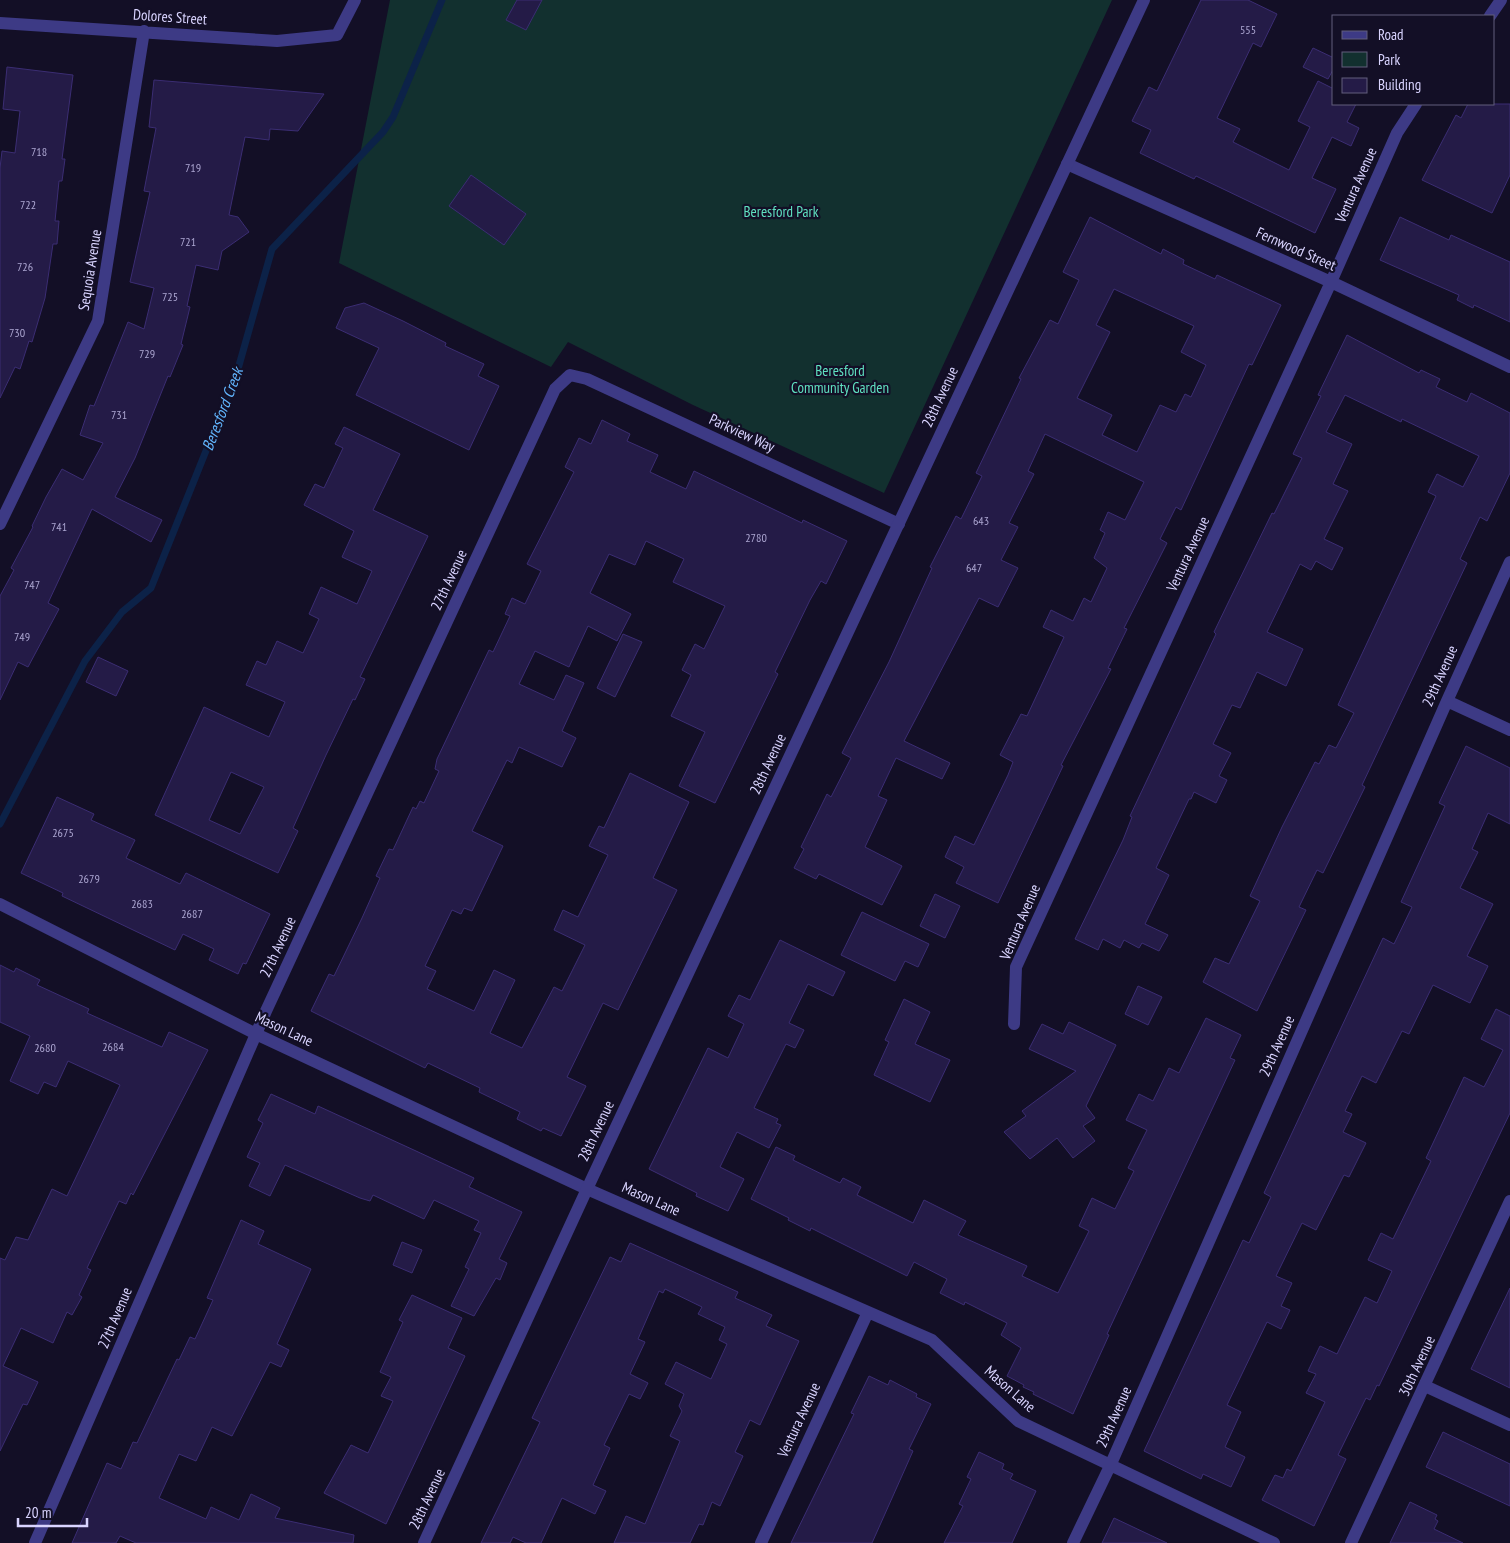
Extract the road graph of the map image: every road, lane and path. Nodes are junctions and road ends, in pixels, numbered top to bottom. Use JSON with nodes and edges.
{"nodes":[{"id":1,"x":355,"y":0,"type":"edge"},
{"id":2,"x":1144,"y":0,"type":"edge"},
{"id":3,"x":1501,"y":0,"type":"edge"},
{"id":4,"x":1491,"y":15,"type":"edge"},
{"id":5,"x":0,"y":23,"type":"edge"},
{"id":6,"x":144,"y":31,"type":"junction"},
{"id":7,"x":1415,"y":105,"type":"edge"},
{"id":8,"x":1067,"y":164,"type":"junction"},
{"id":9,"x":1331,"y":282,"type":"junction"},
{"id":10,"x":1510,"y":367,"type":"edge"},
{"id":11,"x":570,"y":375,"type":"joint"},
{"id":12,"x":0,"y":524,"type":"edge"},
{"id":13,"x":898,"y":524,"type":"junction"},
{"id":14,"x":1510,"y":562,"type":"edge"},
{"id":15,"x":1447,"y":701,"type":"junction"},
{"id":16,"x":1510,"y":730,"type":"edge"},
{"id":17,"x":0,"y":904,"type":"edge"},
{"id":18,"x":1014,"y":1024,"type":"dead end"},
{"id":19,"x":256,"y":1034,"type":"junction"},
{"id":20,"x":587,"y":1189,"type":"junction"},
{"id":21,"x":1510,"y":1201,"type":"edge"},
{"id":22,"x":868,"y":1312,"type":"junction"},
{"id":23,"x":1425,"y":1386,"type":"junction"},
{"id":24,"x":1510,"y":1425,"type":"edge"},
{"id":25,"x":1110,"y":1466,"type":"junction"},
{"id":26,"x":35,"y":1543,"type":"edge"},
{"id":27,"x":424,"y":1543,"type":"edge"},
{"id":28,"x":761,"y":1543,"type":"edge"},
{"id":29,"x":1073,"y":1543,"type":"edge"},
{"id":30,"x":1274,"y":1543,"type":"edge"},
{"id":31,"x":1351,"y":1543,"type":"edge"}],
"edges":[{"from":1,"to":6,"type":"street","name":"Dolores Street"},
{"from":2,"to":8,"type":"street","name":"28th Avenue"},
{"from":3,"to":4,"type":"street"},
{"from":5,"to":6,"type":"street","name":"Dolores Street"},
{"from":6,"to":12,"type":"street","name":"Sequoia Avenue"},
{"from":7,"to":9,"type":"street","name":"Ventura Avenue"},
{"from":8,"to":9,"type":"street","name":"Fernwood Street"},
{"from":8,"to":13,"type":"street","name":"28th Avenue"},
{"from":9,"to":10,"type":"street","name":"Fernwood Street"},
{"from":9,"to":18,"type":"street","name":"Ventura Avenue"},
{"from":11,"to":13,"type":"street","name":"Parkview Way"},
{"from":11,"to":19,"type":"street","name":"27th Avenue"},
{"from":13,"to":20,"type":"street","name":"28th Avenue"},
{"from":14,"to":15,"type":"street","name":"29th Avenue"},
{"from":15,"to":16,"type":"street"},
{"from":15,"to":25,"type":"street","name":"29th Avenue"},
{"from":17,"to":19,"type":"street","name":"Mason Lane"},
{"from":19,"to":20,"type":"street","name":"Mason Lane"},
{"from":19,"to":26,"type":"street","name":"27th Avenue"},
{"from":20,"to":22,"type":"street","name":"Mason Lane"},
{"from":20,"to":27,"type":"street","name":"28th Avenue"},
{"from":21,"to":23,"type":"street","name":"30th Avenue"},
{"from":22,"to":25,"type":"street","name":"Mason Lane"},
{"from":22,"to":28,"type":"street","name":"Ventura Avenue"},
{"from":23,"to":24,"type":"street"},
{"from":23,"to":31,"type":"street","name":"30th Avenue"},
{"from":25,"to":29,"type":"street","name":"29th Avenue"},
{"from":25,"to":30,"type":"street","name":"Mason Lane"}]}
